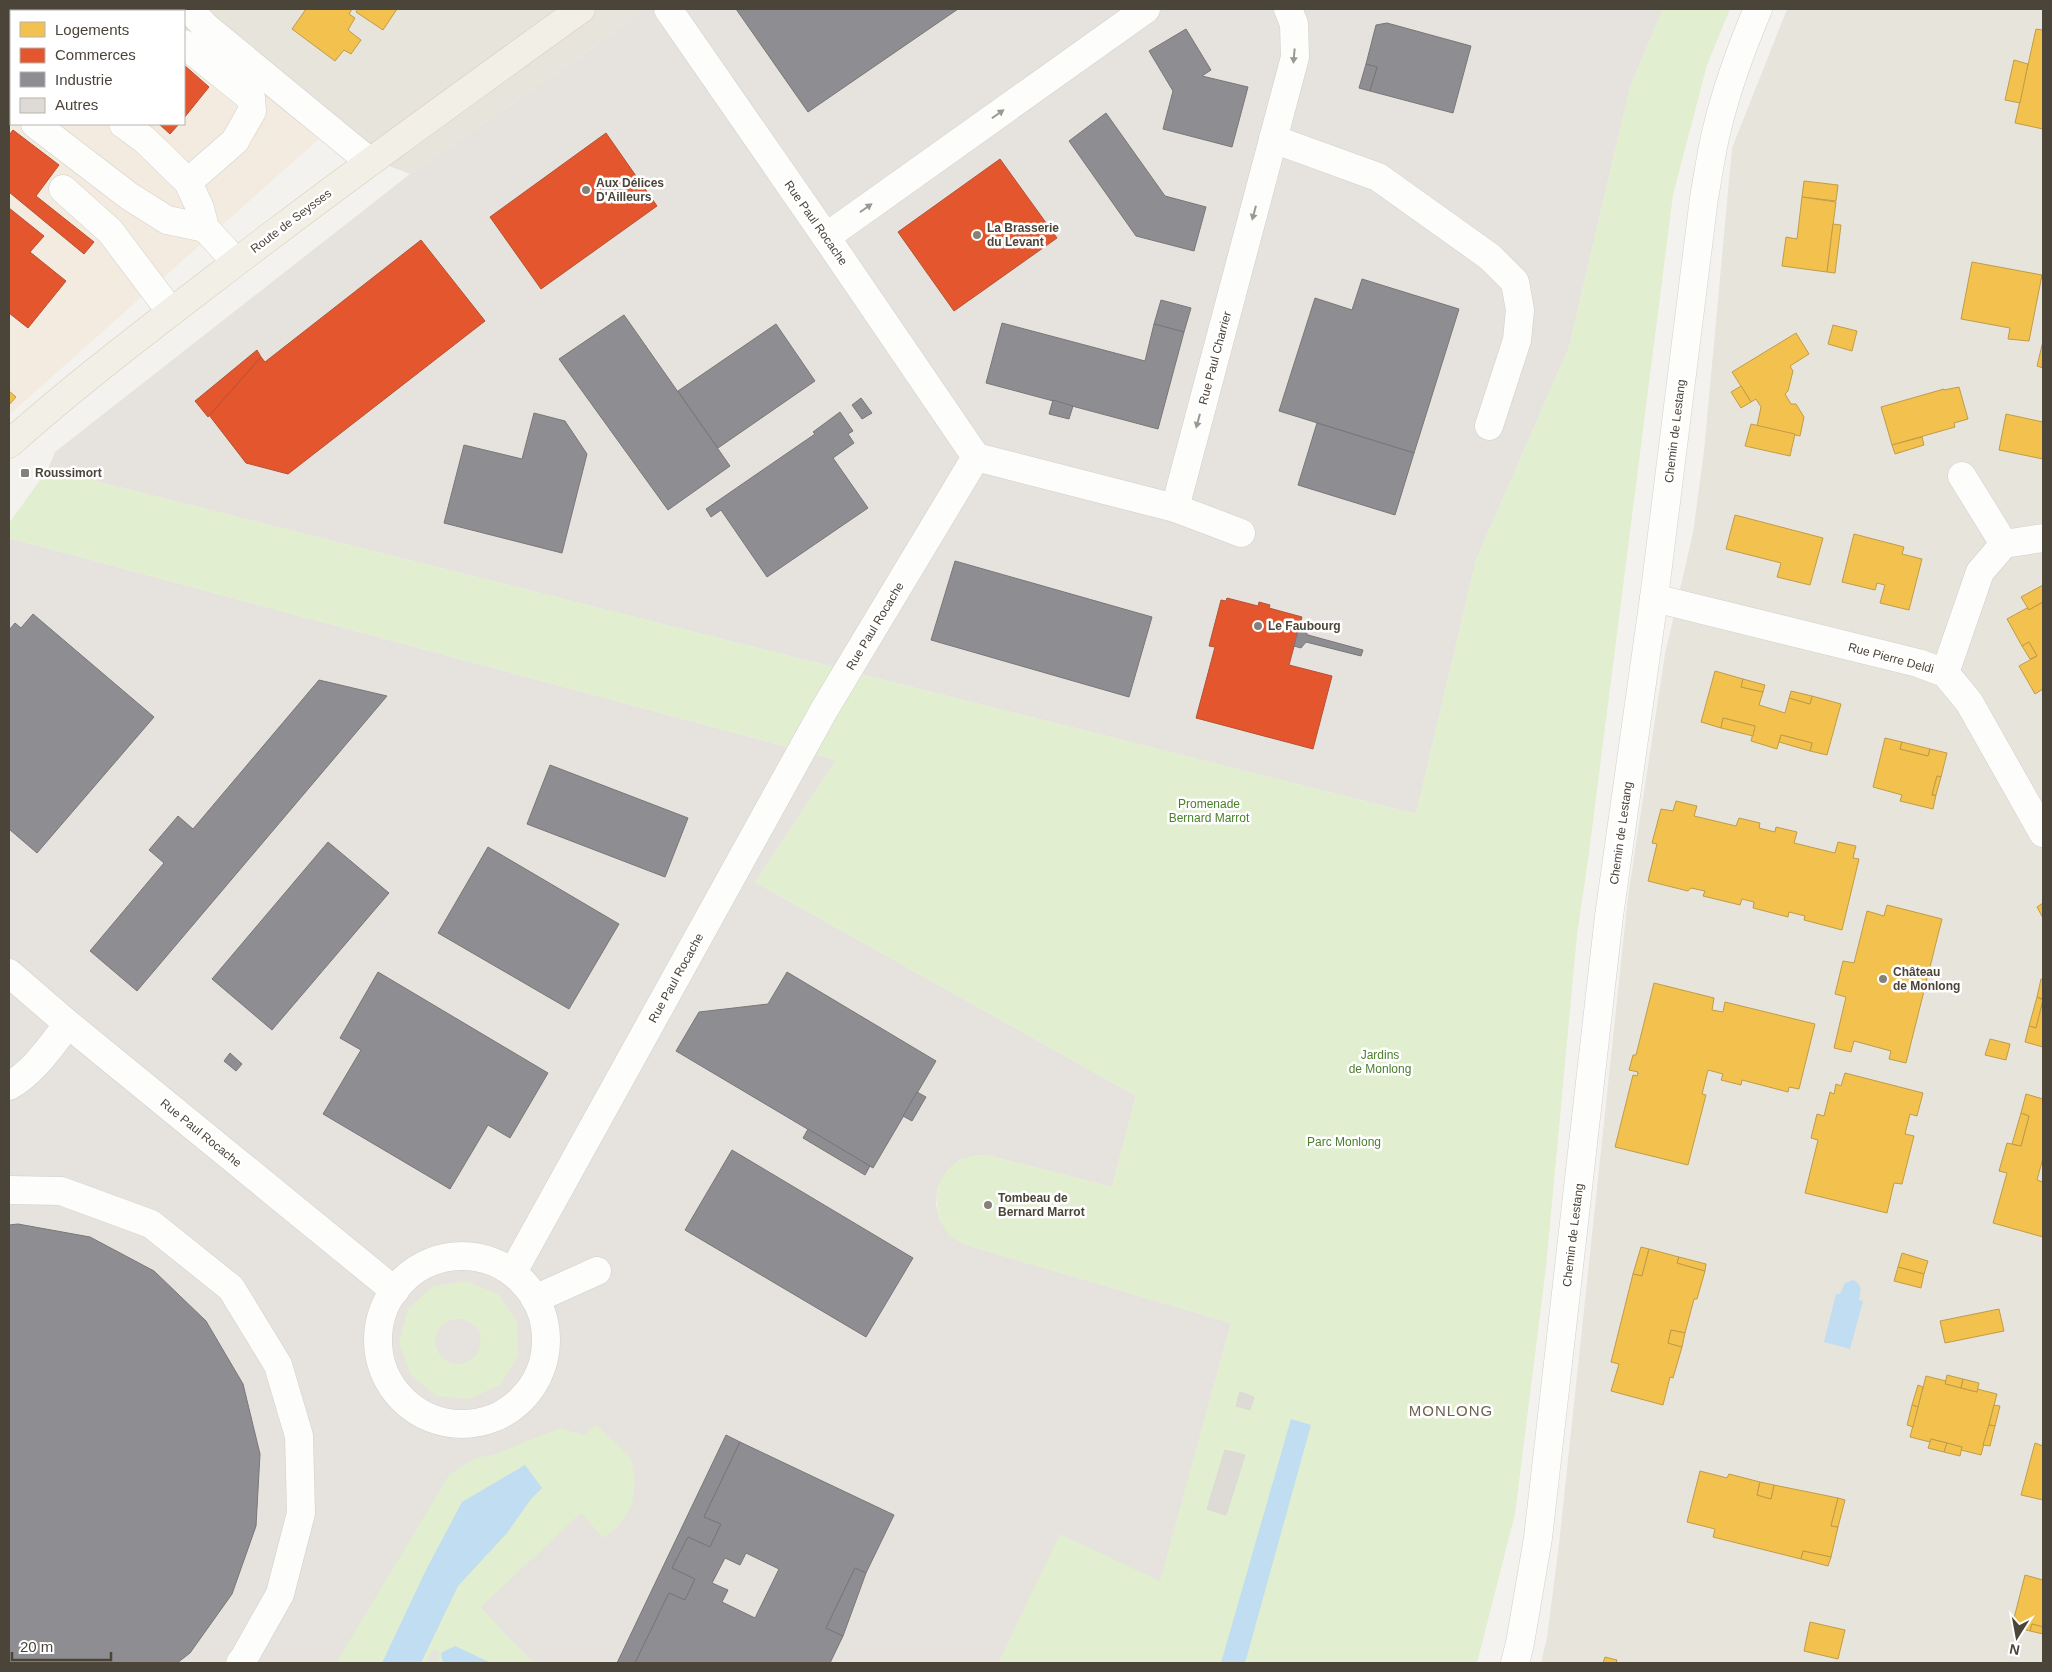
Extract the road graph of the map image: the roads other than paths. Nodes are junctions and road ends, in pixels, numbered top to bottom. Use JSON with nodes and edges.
{"nodes":[{"id":1,"x":191,"y":9,"type":"edge"},
{"id":2,"x":581,"y":9,"type":"edge"},
{"id":3,"x":668,"y":9,"type":"edge"},
{"id":4,"x":1146,"y":9,"type":"edge"},
{"id":5,"x":1288,"y":9,"type":"edge"},
{"id":6,"x":1758,"y":9,"type":"edge"},
{"id":7,"x":185,"y":45,"type":"edge"},
{"id":8,"x":36,"y":125,"type":"edge"},
{"id":9,"x":124,"y":125,"type":"edge"},
{"id":10,"x":1273,"y":139,"type":"junction"},
{"id":11,"x":370,"y":162,"type":"junction"},
{"id":12,"x":188,"y":182,"type":"junction"},
{"id":13,"x":63,"y":189,"type":"dead end"},
{"id":14,"x":206,"y":228,"type":"junction"},
{"id":15,"x":826,"y":236,"type":"junction"},
{"id":16,"x":236,"y":262,"type":"junction"},
{"id":17,"x":171,"y":312,"type":"junction"},
{"id":18,"x":1489,"y":426,"type":"dead end"},
{"id":19,"x":9,"y":444,"type":"edge"},
{"id":20,"x":976,"y":457,"type":"junction"},
{"id":21,"x":1962,"y":476,"type":"dead end"},
{"id":22,"x":1175,"y":508,"type":"junction"},
{"id":23,"x":1241,"y":533,"type":"dead end"},
{"id":24,"x":2043,"y":538,"type":"edge"},
{"id":25,"x":2004,"y":544,"type":"junction"},
{"id":26,"x":1654,"y":598,"type":"junction"},
{"id":27,"x":1945,"y":673,"type":"junction"},
{"id":28,"x":2043,"y":833,"type":"edge"},
{"id":29,"x":9,"y":973,"type":"edge"},
{"id":30,"x":68,"y":1024,"type":"junction"},
{"id":31,"x":9,"y":1086,"type":"edge"},
{"id":32,"x":9,"y":1190,"type":"edge"},
{"id":33,"x":597,"y":1270,"type":"dead end"},
{"id":34,"x":513,"y":1272,"type":"junction"},
{"id":35,"x":396,"y":1291,"type":"junction"},
{"id":36,"x":535,"y":1299,"type":"junction"},
{"id":37,"x":240,"y":1663,"type":"edge"},
{"id":38,"x":1515,"y":1663,"type":"edge"}],
"edges":[{"from":1,"to":11,"type":"street"},
{"from":2,"to":11,"type":"main road","name":"Route de Seysses"},
{"from":3,"to":15,"type":"street","name":"Rue Paul Rocache"},
{"from":15,"to":4,"type":"street","one_way":true},
{"from":5,"to":10,"type":"street","name":"Rue Paul Charrier","one_way":true},
{"from":6,"to":26,"type":"street","name":"Chemin de Lestang"},
{"from":7,"to":12,"type":"street"},
{"from":8,"to":14,"type":"street"},
{"from":9,"to":12,"type":"street"},
{"from":10,"to":18,"type":"street"},
{"from":10,"to":22,"type":"street","name":"Rue Paul Charrier","one_way":true},
{"from":11,"to":16,"type":"main road","name":"Route de Seysses"},
{"from":12,"to":14,"type":"street"},
{"from":13,"to":17,"type":"street"},
{"from":14,"to":16,"type":"street"},
{"from":15,"to":20,"type":"street","name":"Rue Paul Rocache"},
{"from":16,"to":17,"type":"main road","name":"Route de Seysses"},
{"from":17,"to":19,"type":"main road","name":"Route de Seysses"},
{"from":20,"to":22,"type":"street"},
{"from":20,"to":34,"type":"street","name":"Rue Paul Rocache"},
{"from":21,"to":25,"type":"street"},
{"from":22,"to":23,"type":"street"},
{"from":24,"to":25,"type":"street"},
{"from":25,"to":27,"type":"street"},
{"from":26,"to":27,"type":"street","name":"Rue Pierre Deldi"},
{"from":26,"to":38,"type":"street","name":"Chemin de Lestang"},
{"from":27,"to":28,"type":"street","name":"Rue Pierre Deldi"},
{"from":29,"to":30,"type":"street","name":"Rue Paul Rocache"},
{"from":30,"to":31,"type":"street"},
{"from":30,"to":35,"type":"street","name":"Rue Paul Rocache"},
{"from":32,"to":37,"type":"street"},
{"from":33,"to":36,"type":"street"},
{"from":34,"to":35,"type":"street"},
{"from":34,"to":36,"type":"street"},
{"from":35,"to":36,"type":"street"}]}
